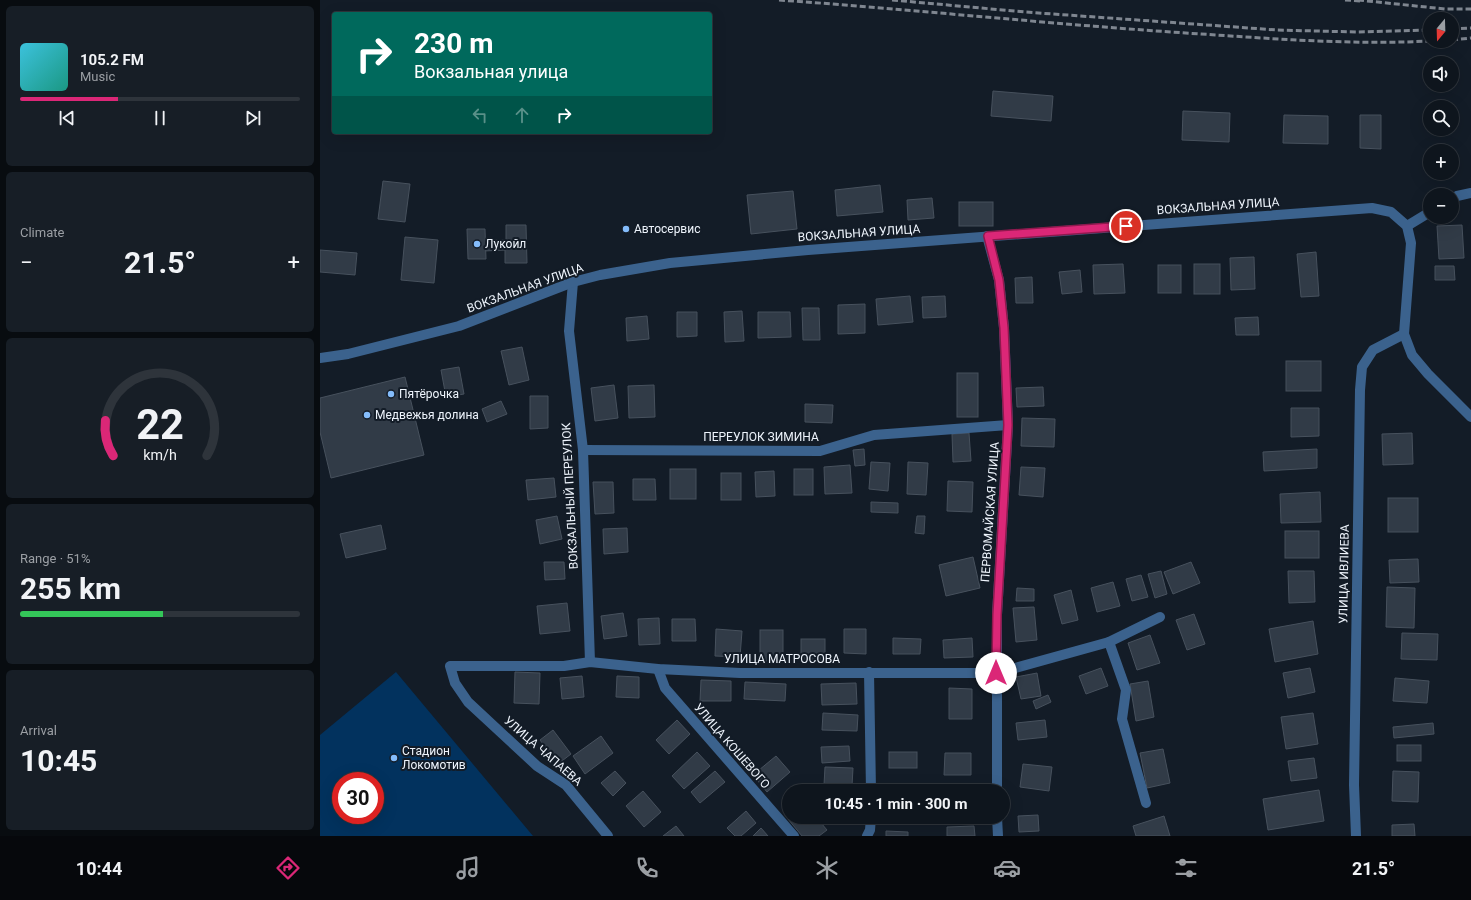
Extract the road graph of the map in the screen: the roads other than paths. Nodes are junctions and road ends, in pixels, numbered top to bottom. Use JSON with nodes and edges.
{"nodes":[{"id":1,"x":1471,"y":193,"type":"edge"},
{"id":2,"x":1459,"y":196,"type":"edge"},
{"id":3,"x":1423,"y":216,"type":"edge"},
{"id":4,"x":1407,"y":226,"type":"junction"},
{"id":5,"x":988,"y":236,"type":"junction"},
{"id":6,"x":573,"y":282,"type":"junction"},
{"id":7,"x":1404,"y":334,"type":"junction"},
{"id":8,"x":320,"y":358,"type":"edge"},
{"id":9,"x":1471,"y":417,"type":"edge"},
{"id":10,"x":1008,"y":425,"type":"junction"},
{"id":11,"x":583,"y":450,"type":"junction"},
{"id":12,"x":1160,"y":617,"type":"dead end"},
{"id":13,"x":1109,"y":642,"type":"junction"},
{"id":14,"x":590,"y":662,"type":"junction"},
{"id":15,"x":450,"y":666,"type":"joint"},
{"id":16,"x":658,"y":668,"type":"junction"},
{"id":17,"x":870,"y":672,"type":"junction"},
{"id":18,"x":996,"y":673,"type":"junction"},
{"id":19,"x":871,"y":784,"type":"edge"},
{"id":20,"x":997,"y":784,"type":"edge"},
{"id":21,"x":1146,"y":803,"type":"dead end"},
{"id":22,"x":870,"y":824,"type":"edge"},
{"id":23,"x":997,"y":824,"type":"edge"},
{"id":24,"x":608,"y":836,"type":"edge"},
{"id":25,"x":794,"y":836,"type":"edge"},
{"id":26,"x":867,"y":836,"type":"edge"},
{"id":27,"x":998,"y":836,"type":"edge"},
{"id":28,"x":1356,"y":836,"type":"edge"}],
"edges":[{"from":1,"to":2,"type":"street"},
{"from":3,"to":4,"type":"street"},
{"from":4,"to":5,"type":"street","name":"ВОКЗАЛЬНАЯ УЛИЦА"},
{"from":4,"to":7,"type":"street"},
{"from":5,"to":6,"type":"street","name":"ВОКЗАЛЬНАЯ УЛИЦА"},
{"from":5,"to":10,"type":"street","name":"ПЕРВОМАЙСКАЯ УЛИЦА"},
{"from":6,"to":8,"type":"street","name":"ВОКЗАЛЬНАЯ УЛИЦА"},
{"from":6,"to":11,"type":"street","name":"ВОКЗАЛЬНЫЙ ПЕРЕУЛОК"},
{"from":7,"to":9,"type":"street"},
{"from":7,"to":28,"type":"street","name":"УЛИЦА ИВЛИЕВА"},
{"from":10,"to":11,"type":"street","name":"ПЕРЕУЛОК ЗИМИНА"},
{"from":10,"to":18,"type":"street","name":"ПЕРВОМАЙСКАЯ УЛИЦА"},
{"from":11,"to":14,"type":"street","name":"ВОКЗАЛЬНЫЙ ПЕРЕУЛОК"},
{"from":12,"to":13,"type":"street","name":"УЛИЦА МАТРОСОВА"},
{"from":13,"to":18,"type":"street","name":"УЛИЦА МАТРОСОВА"},
{"from":13,"to":21,"type":"street"},
{"from":14,"to":15,"type":"street","name":"УЛИЦА МАТРОСОВА"},
{"from":14,"to":16,"type":"street","name":"УЛИЦА МАТРОСОВА"},
{"from":15,"to":24,"type":"street","name":"УЛИЦА ЧАПАЕВА"},
{"from":16,"to":17,"type":"street","name":"УЛИЦА МАТРОСОВА"},
{"from":16,"to":25,"type":"street","name":"УЛИЦА КОШЕВОГО"},
{"from":17,"to":18,"type":"street","name":"УЛИЦА МАТРОСОВА"},
{"from":17,"to":19,"type":"street"},
{"from":18,"to":20,"type":"street","name":"ПЕРВОМАЙСКАЯ УЛИЦА"},
{"from":22,"to":26,"type":"street"},
{"from":23,"to":27,"type":"street"}]}
